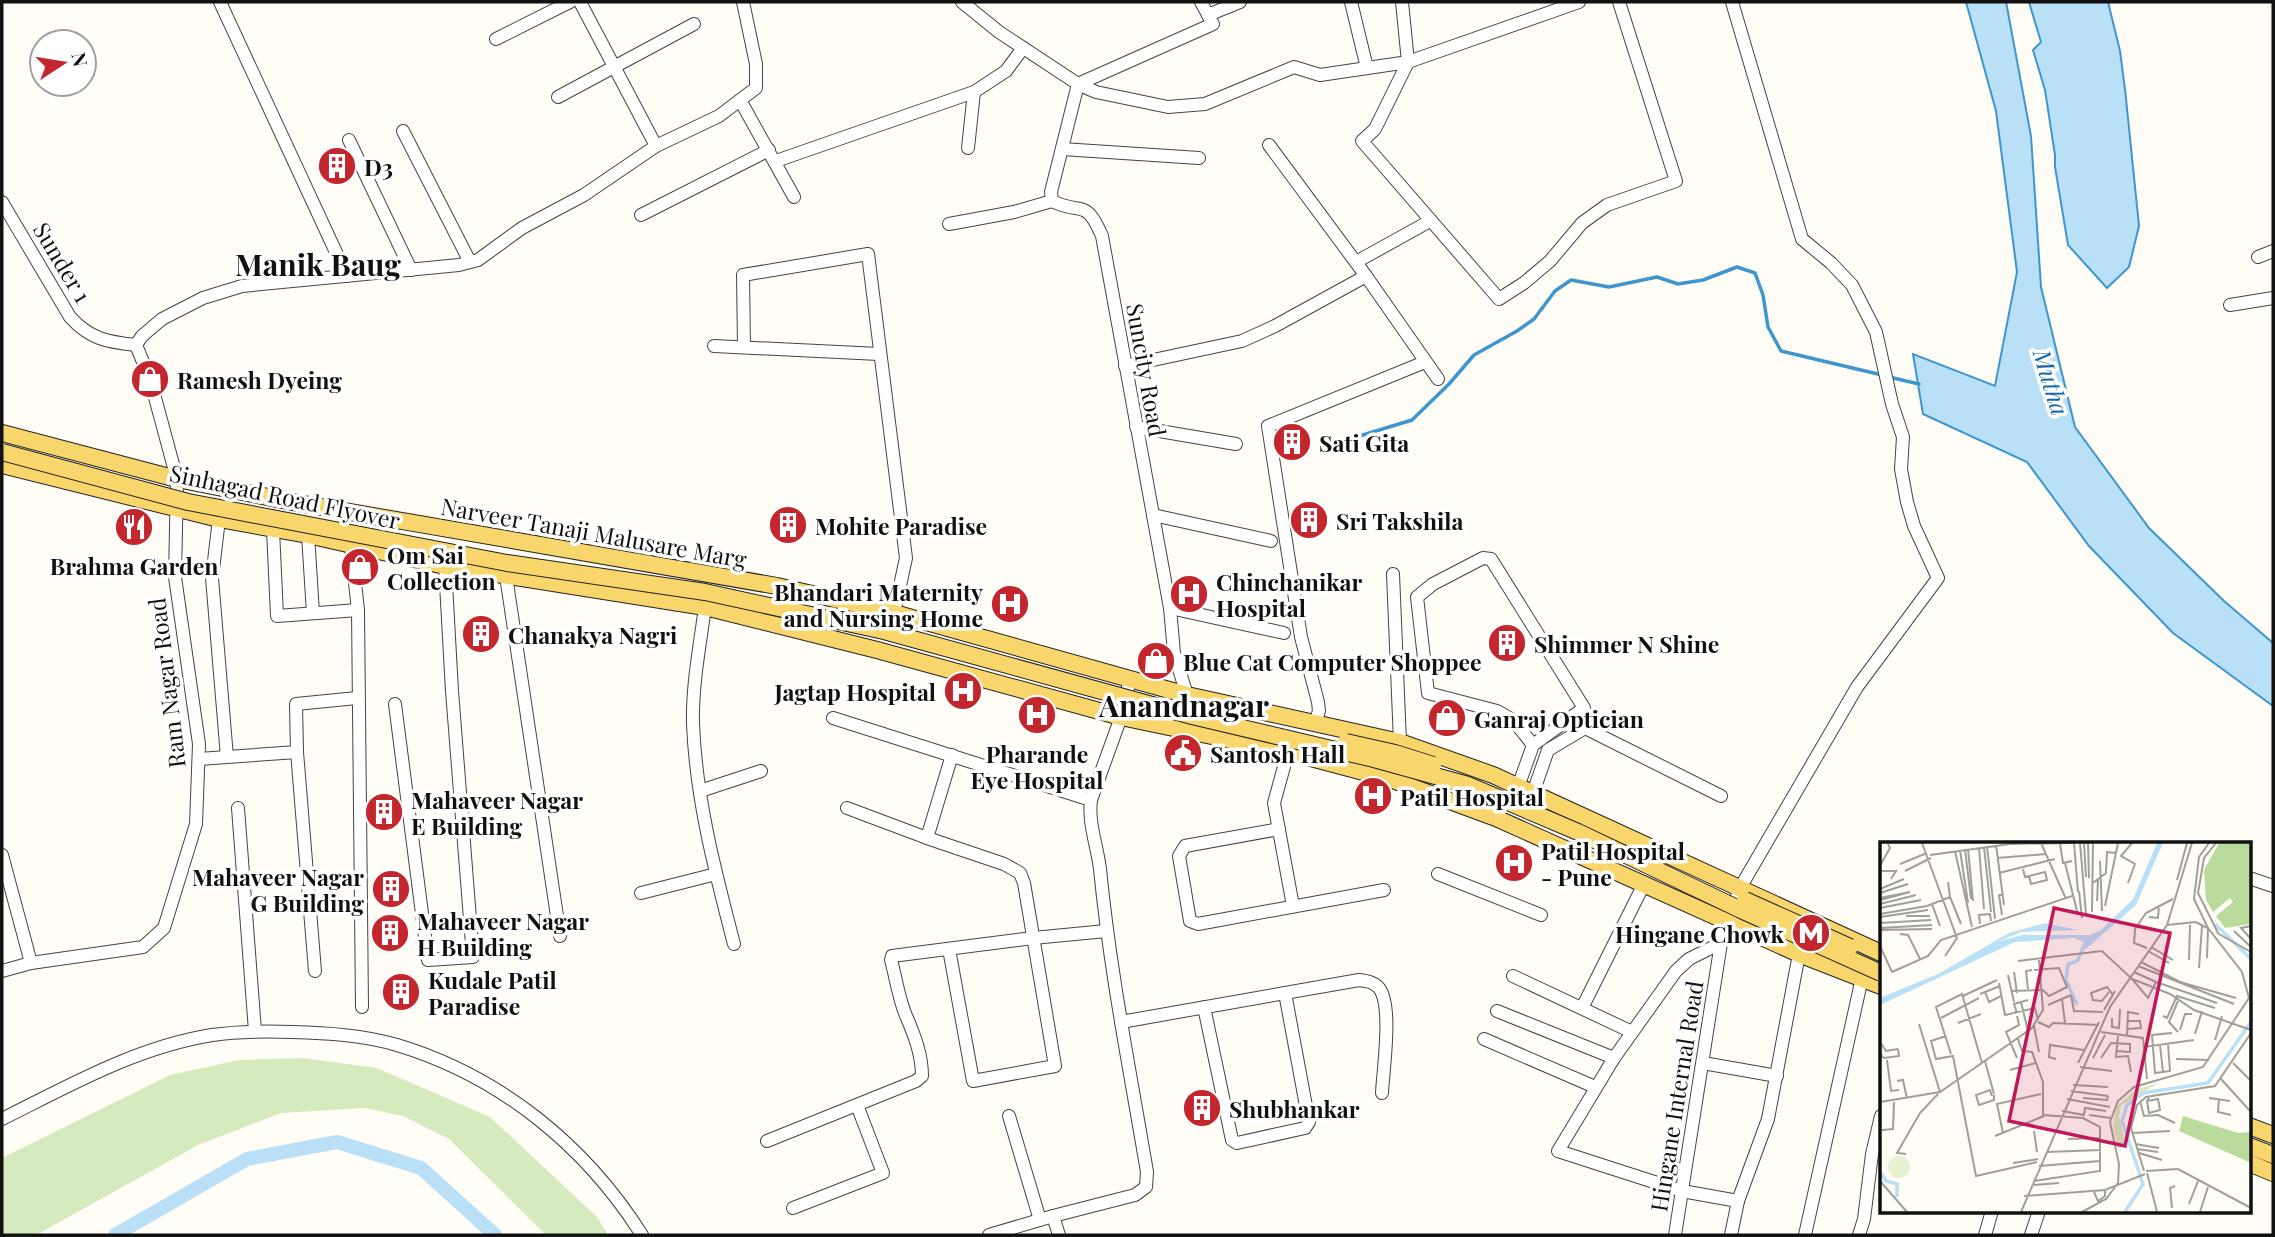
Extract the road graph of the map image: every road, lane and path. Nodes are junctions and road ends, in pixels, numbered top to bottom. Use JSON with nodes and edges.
{"nodes":[{"id":1,"x":219,"y":2,"type":"edge"},
{"id":2,"x":570,"y":2,"type":"edge"},
{"id":3,"x":580,"y":2,"type":"edge"},
{"id":4,"x":743,"y":2,"type":"edge"},
{"id":5,"x":1201,"y":2,"type":"edge"},
{"id":6,"x":1240,"y":2,"type":"edge"},
{"id":7,"x":1351,"y":2,"type":"edge"},
{"id":8,"x":1402,"y":2,"type":"edge"},
{"id":9,"x":1579,"y":2,"type":"edge"},
{"id":10,"x":1619,"y":2,"type":"edge"},
{"id":11,"x":1732,"y":2,"type":"edge"},
{"id":12,"x":967,"y":3,"type":"edge"},
{"id":13,"x":1208,"y":15,"type":"junction"},
{"id":14,"x":694,"y":24,"type":"dead end"},
{"id":15,"x":496,"y":39,"type":"dead end"},
{"id":16,"x":1023,"y":48,"type":"junction"},
{"id":17,"x":1408,"y":62,"type":"junction"},
{"id":18,"x":615,"y":66,"type":"junction"},
{"id":19,"x":1367,"y":68,"type":"junction"},
{"id":20,"x":1078,"y":83,"type":"junction"},
{"id":21,"x":974,"y":92,"type":"junction"},
{"id":22,"x":558,"y":97,"type":"dead end"},
{"id":23,"x":740,"y":100,"type":"junction"},
{"id":24,"x":402,"y":131,"type":"dead end"},
{"id":25,"x":348,"y":139,"type":"dead end"},
{"id":26,"x":1269,"y":145,"type":"dead end"},
{"id":27,"x":656,"y":146,"type":"junction"},
{"id":28,"x":968,"y":148,"type":"dead end"},
{"id":29,"x":1062,"y":149,"type":"junction"},
{"id":30,"x":773,"y":156,"type":"junction"},
{"id":31,"x":1199,"y":158,"type":"dead end"},
{"id":32,"x":794,"y":197,"type":"dead end"},
{"id":33,"x":1052,"y":201,"type":"junction"},
{"id":34,"x":2,"y":202,"type":"edge"},
{"id":35,"x":641,"y":215,"type":"dead end"},
{"id":36,"x":1430,"y":221,"type":"junction"},
{"id":37,"x":949,"y":224,"type":"dead end"},
{"id":38,"x":2273,"y":251,"type":"edge"},
{"id":39,"x":2258,"y":257,"type":"dead end"},
{"id":40,"x":470,"y":262,"type":"junction"},
{"id":41,"x":1356,"y":262,"type":"junction"},
{"id":42,"x":411,"y":270,"type":"junction"},
{"id":43,"x":347,"y":276,"type":"junction"},
{"id":44,"x":1366,"y":276,"type":"junction"},
{"id":45,"x":2273,"y":298,"type":"edge"},
{"id":46,"x":2230,"y":305,"type":"dead end"},
{"id":47,"x":136,"y":345,"type":"junction"},
{"id":48,"x":714,"y":346,"type":"dead end"},
{"id":49,"x":744,"y":348,"type":"junction"},
{"id":50,"x":879,"y":354,"type":"junction"},
{"id":51,"x":1425,"y":362,"type":"junction"},
{"id":52,"x":1125,"y":366,"type":"junction"},
{"id":53,"x":1438,"y":379,"type":"dead end"},
{"id":54,"x":1136,"y":427,"type":"junction"},
{"id":55,"x":2,"y":433,"type":"edge"},
{"id":56,"x":1236,"y":444,"type":"dead end"},
{"id":57,"x":2,"y":445,"type":"edge"},
{"id":58,"x":2,"y":452,"type":"edge"},
{"id":59,"x":2,"y":465,"type":"edge"},
{"id":60,"x":177,"y":479,"type":"junction"},
{"id":61,"x":175,"y":508,"type":"junction"},
{"id":62,"x":1153,"y":515,"type":"junction"},
{"id":63,"x":219,"y":519,"type":"junction"},
{"id":64,"x":273,"y":530,"type":"junction"},
{"id":65,"x":308,"y":536,"type":"junction"},
{"id":66,"x":1271,"y":541,"type":"dead end"},
{"id":67,"x":351,"y":547,"type":"junction"},
{"id":68,"x":445,"y":566,"type":"junction"},
{"id":69,"x":1393,"y":574,"type":"dead end"},
{"id":70,"x":506,"y":576,"type":"junction"},
{"id":71,"x":705,"y":607,"type":"junction"},
{"id":72,"x":1170,"y":608,"type":"junction"},
{"id":73,"x":358,"y":611,"type":"junction"},
{"id":74,"x":313,"y":613,"type":"junction"},
{"id":75,"x":894,"y":613,"type":"junction"},
{"id":76,"x":1284,"y":633,"type":"dead end"},
{"id":77,"x":1130,"y":679,"type":"junction"},
{"id":78,"x":1187,"y":695,"type":"junction"},
{"id":79,"x":357,"y":698,"type":"junction"},
{"id":80,"x":395,"y":704,"type":"dead end"},
{"id":81,"x":1121,"y":717,"type":"junction"},
{"id":82,"x":833,"y":718,"type":"dead end"},
{"id":83,"x":1315,"y":723,"type":"junction"},
{"id":84,"x":1179,"y":729,"type":"junction"},
{"id":85,"x":1400,"y":742,"type":"junction"},
{"id":86,"x":1534,"y":746,"type":"junction"},
{"id":87,"x":297,"y":752,"type":"junction"},
{"id":88,"x":1288,"y":752,"type":"junction"},
{"id":89,"x":952,"y":755,"type":"junction"},
{"id":90,"x":227,"y":757,"type":"junction"},
{"id":91,"x":199,"y":759,"type":"junction"},
{"id":92,"x":761,"y":771,"type":"dead end"},
{"id":93,"x":1526,"y":790,"type":"junction"},
{"id":94,"x":700,"y":791,"type":"junction"},
{"id":95,"x":1721,"y":796,"type":"dead end"},
{"id":96,"x":1091,"y":800,"type":"junction"},
{"id":97,"x":238,"y":808,"type":"dead end"},
{"id":98,"x":847,"y":808,"type":"dead end"},
{"id":99,"x":1279,"y":829,"type":"junction"},
{"id":100,"x":927,"y":838,"type":"junction"},
{"id":101,"x":2,"y":855,"type":"edge"},
{"id":102,"x":716,"y":874,"type":"junction"},
{"id":103,"x":1438,"y":874,"type":"dead end"},
{"id":104,"x":2250,"y":878,"type":"edge"},
{"id":105,"x":1643,"y":886,"type":"junction"},
{"id":106,"x":2273,"y":886,"type":"edge"},
{"id":107,"x":1740,"y":888,"type":"junction"},
{"id":108,"x":1384,"y":890,"type":"dead end"},
{"id":109,"x":641,"y":893,"type":"dead end"},
{"id":110,"x":1293,"y":906,"type":"junction"},
{"id":111,"x":1541,"y":915,"type":"dead end"},
{"id":112,"x":1728,"y":923,"type":"junction"},
{"id":113,"x":1106,"y":931,"type":"junction"},
{"id":114,"x":560,"y":936,"type":"dead end"},
{"id":115,"x":1033,"y":937,"type":"junction"},
{"id":116,"x":1721,"y":943,"type":"junction"},
{"id":117,"x":734,"y":944,"type":"dead end"},
{"id":118,"x":948,"y":949,"type":"junction"},
{"id":119,"x":1880,"y":953,"type":"edge"},
{"id":120,"x":1799,"y":954,"type":"junction"},
{"id":121,"x":1880,"y":961,"type":"edge"},
{"id":122,"x":31,"y":963,"type":"junction"},
{"id":123,"x":2,"y":971,"type":"edge"},
{"id":124,"x":315,"y":971,"type":"dead end"},
{"id":125,"x":1880,"y":973,"type":"edge"},
{"id":126,"x":1513,"y":976,"type":"dead end"},
{"id":127,"x":1862,"y":978,"type":"junction"},
{"id":128,"x":1880,"y":986,"type":"edge"},
{"id":129,"x":1285,"y":993,"type":"junction"},
{"id":130,"x":362,"y":1007,"type":"dead end"},
{"id":131,"x":1204,"y":1007,"type":"junction"},
{"id":132,"x":1582,"y":1008,"type":"junction"},
{"id":133,"x":1497,"y":1011,"type":"dead end"},
{"id":134,"x":1121,"y":1022,"type":"junction"},
{"id":135,"x":256,"y":1031,"type":"junction"},
{"id":136,"x":1632,"y":1032,"type":"junction"},
{"id":137,"x":1484,"y":1039,"type":"dead end"},
{"id":138,"x":1614,"y":1058,"type":"junction"},
{"id":139,"x":1703,"y":1063,"type":"junction"},
{"id":140,"x":1777,"y":1076,"type":"junction"},
{"id":141,"x":1595,"y":1087,"type":"junction"},
{"id":142,"x":1382,"y":1093,"type":"dead end"},
{"id":143,"x":857,"y":1105,"type":"junction"},
{"id":144,"x":1009,"y":1116,"type":"dead end"},
{"id":145,"x":2,"y":1119,"type":"edge"},
{"id":146,"x":1880,"y":1120,"type":"edge"},
{"id":147,"x":2250,"y":1126,"type":"edge"},
{"id":148,"x":2273,"y":1135,"type":"edge"},
{"id":149,"x":766,"y":1141,"type":"dead end"},
{"id":150,"x":2250,"y":1146,"type":"edge"},
{"id":151,"x":2273,"y":1155,"type":"edge"},
{"id":152,"x":2250,"y":1163,"type":"edge"},
{"id":153,"x":2273,"y":1173,"type":"edge"},
{"id":154,"x":1682,"y":1191,"type":"junction"},
{"id":155,"x":1738,"y":1201,"type":"junction"},
{"id":156,"x":793,"y":1208,"type":"dead end"},
{"id":157,"x":1992,"y":1212,"type":"edge"},
{"id":158,"x":2039,"y":1212,"type":"edge"},
{"id":159,"x":1046,"y":1218,"type":"junction"},
{"id":160,"x":642,"y":1235,"type":"edge"},
{"id":161,"x":989,"y":1235,"type":"edge"},
{"id":162,"x":1059,"y":1235,"type":"edge"},
{"id":163,"x":1675,"y":1235,"type":"edge"},
{"id":164,"x":1731,"y":1235,"type":"edge"},
{"id":165,"x":1805,"y":1235,"type":"edge"},
{"id":166,"x":1859,"y":1235,"type":"edge"},
{"id":167,"x":1985,"y":1235,"type":"edge"},
{"id":168,"x":2031,"y":1235,"type":"edge"}],
"edges":[{"from":1,"to":43,"type":"street"},
{"from":2,"to":15,"type":"street"},
{"from":3,"to":18,"type":"street"},
{"from":4,"to":23,"type":"street"},
{"from":5,"to":13,"type":"street"},
{"from":6,"to":13,"type":"street"},
{"from":7,"to":19,"type":"street"},
{"from":8,"to":17,"type":"street"},
{"from":9,"to":17,"type":"street"},
{"from":10,"to":36,"type":"street"},
{"from":11,"to":107,"type":"street","name":"Hingane Internal Road"},
{"from":12,"to":16,"type":"street"},
{"from":13,"to":20,"type":"street"},
{"from":14,"to":18,"type":"street"},
{"from":16,"to":20,"type":"street"},
{"from":16,"to":21,"type":"street"},
{"from":17,"to":19,"type":"street"},
{"from":17,"to":36,"type":"street"},
{"from":18,"to":22,"type":"street"},
{"from":18,"to":27,"type":"street"},
{"from":19,"to":20,"type":"street"},
{"from":20,"to":29,"type":"street"},
{"from":21,"to":28,"type":"street"},
{"from":21,"to":30,"type":"street"},
{"from":23,"to":27,"type":"street"},
{"from":23,"to":30,"type":"street"},
{"from":24,"to":40,"type":"street"},
{"from":25,"to":42,"type":"street"},
{"from":26,"to":41,"type":"street"},
{"from":27,"to":40,"type":"street"},
{"from":29,"to":31,"type":"street"},
{"from":29,"to":33,"type":"street"},
{"from":30,"to":32,"type":"street"},
{"from":30,"to":35,"type":"street"},
{"from":33,"to":37,"type":"street"},
{"from":33,"to":52,"type":"street","name":"Suncity Road"},
{"from":34,"to":47,"type":"street","name":"Sunder 1"},
{"from":36,"to":41,"type":"street"},
{"from":38,"to":39,"type":"street"},
{"from":40,"to":42,"type":"street"},
{"from":41,"to":44,"type":"street"},
{"from":42,"to":43,"type":"street"},
{"from":43,"to":47,"type":"street"},
{"from":44,"to":51,"type":"street"},
{"from":44,"to":52,"type":"street"},
{"from":45,"to":46,"type":"street"},
{"from":47,"to":60,"type":"street","name":"Ram Nagar Road"},
{"from":48,"to":49,"type":"street"},
{"from":49,"to":50,"type":"street"},
{"from":49,"to":50,"type":"street"},
{"from":50,"to":75,"type":"street"},
{"from":51,"to":53,"type":"street"},
{"from":51,"to":83,"type":"street"},
{"from":52,"to":54,"type":"street","name":"Suncity Road"},
{"from":54,"to":56,"type":"street"},
{"from":54,"to":62,"type":"street","name":"Suncity Road"},
{"from":55,"to":60,"type":"main road","name":"Narveer Tanaji Malusare Marg"},
{"from":57,"to":121,"type":"main road","name":"Sinhagad Road Flyover","bridge":true},
{"from":58,"to":125,"type":"main road","name":"Sinhagad Road Flyover","bridge":true},
{"from":59,"to":61,"type":"main road"},
{"from":60,"to":61,"type":"street","name":"Ram Nagar Road"},
{"from":60,"to":75,"type":"main road","name":"Narveer Tanaji Malusare Marg"},
{"from":61,"to":63,"type":"main road"},
{"from":61,"to":91,"type":"street","name":"Ram Nagar Road"},
{"from":62,"to":66,"type":"street"},
{"from":62,"to":72,"type":"street","name":"Suncity Road"},
{"from":63,"to":64,"type":"main road"},
{"from":63,"to":90,"type":"street"},
{"from":64,"to":65,"type":"main road"},
{"from":64,"to":74,"type":"street"},
{"from":65,"to":67,"type":"main road"},
{"from":65,"to":74,"type":"street"},
{"from":67,"to":68,"type":"main road"},
{"from":67,"to":73,"type":"street"},
{"from":68,"to":70,"type":"main road"},
{"from":68,"to":80,"type":"street"},
{"from":69,"to":85,"type":"street"},
{"from":70,"to":71,"type":"main road"},
{"from":70,"to":114,"type":"street"},
{"from":71,"to":81,"type":"main road"},
{"from":71,"to":94,"type":"street"},
{"from":72,"to":76,"type":"street"},
{"from":72,"to":78,"type":"street","name":"Suncity Road"},
{"from":73,"to":74,"type":"street"},
{"from":73,"to":79,"type":"street"},
{"from":75,"to":77,"type":"main road","name":"Narveer Tanaji Malusare Marg"},
{"from":77,"to":78,"type":"main road","name":"Narveer Tanaji Malusare Marg"},
{"from":77,"to":81,"type":"street"},
{"from":78,"to":83,"type":"main road","name":"Narveer Tanaji Malusare Marg"},
{"from":78,"to":84,"type":"street"},
{"from":79,"to":87,"type":"street"},
{"from":79,"to":130,"type":"street"},
{"from":81,"to":84,"type":"main road"},
{"from":81,"to":96,"type":"street"},
{"from":82,"to":89,"type":"street"},
{"from":83,"to":85,"type":"main road","name":"Narveer Tanaji Malusare Marg"},
{"from":84,"to":88,"type":"main road"},
{"from":85,"to":93,"type":"main road","name":"Narveer Tanaji Malusare Marg"},
{"from":86,"to":86,"type":"street"},
{"from":86,"to":93,"type":"street"},
{"from":87,"to":90,"type":"street"},
{"from":87,"to":124,"type":"street"},
{"from":88,"to":99,"type":"street"},
{"from":88,"to":105,"type":"main road"},
{"from":89,"to":96,"type":"street"},
{"from":89,"to":100,"type":"street"},
{"from":90,"to":91,"type":"street"},
{"from":91,"to":122,"type":"street","name":"Ram Nagar Road"},
{"from":92,"to":94,"type":"street"},
{"from":93,"to":95,"type":"street"},
{"from":93,"to":107,"type":"main road","name":"Narveer Tanaji Malusare Marg"},
{"from":94,"to":102,"type":"street"},
{"from":96,"to":113,"type":"street"},
{"from":97,"to":135,"type":"street"},
{"from":98,"to":100,"type":"street"},
{"from":99,"to":110,"type":"street"},
{"from":99,"to":110,"type":"street"},
{"from":100,"to":115,"type":"street"},
{"from":101,"to":122,"type":"street"},
{"from":102,"to":109,"type":"street"},
{"from":102,"to":117,"type":"street"},
{"from":103,"to":111,"type":"street"},
{"from":104,"to":106,"type":"street"},
{"from":105,"to":112,"type":"main road"},
{"from":105,"to":132,"type":"street"},
{"from":107,"to":112,"type":"street","name":"Hingane Internal Road"},
{"from":107,"to":119,"type":"main road","name":"Narveer Tanaji Malusare Marg"},
{"from":108,"to":110,"type":"street"},
{"from":112,"to":116,"type":"street","name":"Hingane Internal Road"},
{"from":112,"to":120,"type":"main road"},
{"from":113,"to":115,"type":"street"},
{"from":113,"to":134,"type":"street"},
{"from":115,"to":118,"type":"street"},
{"from":115,"to":118,"type":"street"},
{"from":116,"to":136,"type":"street"},
{"from":116,"to":139,"type":"street","name":"Hingane Internal Road"},
{"from":118,"to":143,"type":"street"},
{"from":120,"to":127,"type":"main road"},
{"from":120,"to":140,"type":"street"},
{"from":122,"to":123,"type":"street","name":"Ram Nagar Road"},
{"from":126,"to":132,"type":"street"},
{"from":127,"to":128,"type":"main road"},
{"from":127,"to":165,"type":"street"},
{"from":129,"to":131,"type":"street"},
{"from":129,"to":131,"type":"street"},
{"from":129,"to":142,"type":"street"},
{"from":131,"to":134,"type":"street"},
{"from":132,"to":136,"type":"street"},
{"from":133,"to":138,"type":"street"},
{"from":134,"to":159,"type":"street"},
{"from":135,"to":145,"type":"street"},
{"from":135,"to":160,"type":"street"},
{"from":136,"to":138,"type":"street"},
{"from":137,"to":141,"type":"street"},
{"from":138,"to":141,"type":"street"},
{"from":139,"to":140,"type":"street"},
{"from":139,"to":154,"type":"street","name":"Hingane Internal Road"},
{"from":140,"to":155,"type":"street"},
{"from":141,"to":154,"type":"street"},
{"from":143,"to":149,"type":"street"},
{"from":143,"to":156,"type":"street"},
{"from":144,"to":159,"type":"street"},
{"from":146,"to":166,"type":"street"},
{"from":147,"to":148,"type":"main road"},
{"from":150,"to":151,"type":"main road"},
{"from":152,"to":153,"type":"main road"},
{"from":154,"to":155,"type":"street"},
{"from":154,"to":163,"type":"street","name":"Hingane Internal Road"},
{"from":155,"to":164,"type":"street"},
{"from":157,"to":167,"type":"street"},
{"from":158,"to":168,"type":"street"},
{"from":159,"to":161,"type":"street"},
{"from":159,"to":162,"type":"street"}]}
